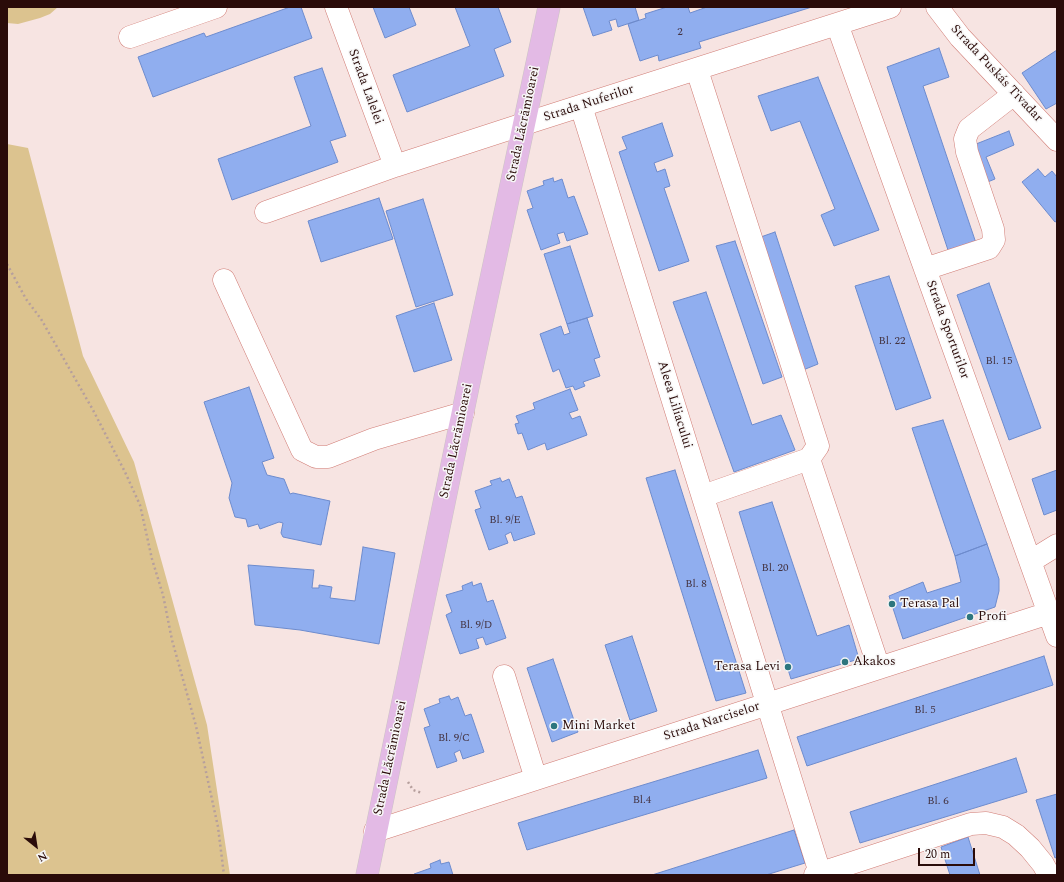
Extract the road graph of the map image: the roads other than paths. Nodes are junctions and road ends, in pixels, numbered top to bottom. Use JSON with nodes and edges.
{"nodes":[{"id":1,"x":216,"y":7,"type":"edge"},
{"id":2,"x":336,"y":7,"type":"edge"},
{"id":3,"x":550,"y":7,"type":"edge"},
{"id":4,"x":890,"y":7,"type":"edge"},
{"id":5,"x":937,"y":7,"type":"edge"},
{"id":6,"x":837,"y":24,"type":"junction"},
{"id":7,"x":130,"y":37,"type":"dead end"},
{"id":8,"x":697,"y":70,"type":"junction"},
{"id":9,"x":1014,"y":94,"type":"junction"},
{"id":10,"x":580,"y":106,"type":"junction"},
{"id":11,"x":524,"y":124,"type":"junction"},
{"id":12,"x":1054,"y":131,"type":"edge"},
{"id":13,"x":395,"y":166,"type":"junction"},
{"id":14,"x":266,"y":212,"type":"dead end"},
{"id":15,"x":925,"y":270,"type":"junction"},
{"id":16,"x":224,"y":280,"type":"dead end"},
{"id":17,"x":463,"y":413,"type":"junction"},
{"id":18,"x":809,"y":459,"type":"junction"},
{"id":19,"x":703,"y":496,"type":"junction"},
{"id":20,"x":1057,"y":545,"type":"edge"},
{"id":21,"x":1031,"y":561,"type":"junction"},
{"id":22,"x":1049,"y":614,"type":"junction"},
{"id":23,"x":1057,"y":636,"type":"edge"},
{"id":24,"x":879,"y":668,"type":"junction"},
{"id":25,"x":504,"y":676,"type":"dead end"},
{"id":26,"x":768,"y":704,"type":"junction"},
{"id":27,"x":536,"y":779,"type":"junction"},
{"id":28,"x":375,"y":831,"type":"junction"},
{"id":29,"x":817,"y":874,"type":"edge"},
{"id":30,"x":367,"y":875,"type":"edge"},
{"id":31,"x":1049,"y":875,"type":"edge"}],
"edges":[{"from":1,"to":7,"type":"street"},
{"from":2,"to":13,"type":"street","name":"Strada Lalelei"},
{"from":3,"to":11,"type":"main road","name":"Strada Lăcrămioarei"},
{"from":4,"to":6,"type":"street","name":"Strada Nuferilor"},
{"from":5,"to":9,"type":"street","name":"Strada Puskás Tivadar"},
{"from":6,"to":8,"type":"street","name":"Strada Nuferilor"},
{"from":6,"to":15,"type":"street","name":"Strada Sporturilor"},
{"from":8,"to":10,"type":"street","name":"Strada Nuferilor"},
{"from":8,"to":18,"type":"street"},
{"from":9,"to":12,"type":"street","name":"Strada Puskás Tivadar"},
{"from":9,"to":15,"type":"street"},
{"from":10,"to":11,"type":"street","name":"Strada Nuferilor"},
{"from":10,"to":19,"type":"street","name":"Aleea Liliacului"},
{"from":11,"to":13,"type":"street","name":"Strada Nuferilor"},
{"from":11,"to":17,"type":"main road","name":"Strada Lăcrămioarei"},
{"from":13,"to":14,"type":"street","name":"Strada Nuferilor"},
{"from":15,"to":21,"type":"street","name":"Strada Sporturilor"},
{"from":16,"to":17,"type":"street"},
{"from":17,"to":28,"type":"main road","name":"Strada Lăcrămioarei"},
{"from":18,"to":19,"type":"street"},
{"from":18,"to":24,"type":"street"},
{"from":19,"to":26,"type":"street","name":"Aleea Liliacului"},
{"from":20,"to":21,"type":"street"},
{"from":21,"to":22,"type":"street","name":"Strada Sporturilor"},
{"from":22,"to":23,"type":"street","name":"Strada Sporturilor"},
{"from":22,"to":24,"type":"street","name":"Strada Narciselor"},
{"from":24,"to":26,"type":"street","name":"Strada Narciselor"},
{"from":25,"to":27,"type":"street"},
{"from":26,"to":27,"type":"street","name":"Strada Narciselor"},
{"from":26,"to":29,"type":"street","name":"Aleea Liliacului"},
{"from":27,"to":28,"type":"street","name":"Strada Narciselor"},
{"from":28,"to":30,"type":"main road","name":"Strada Lăcrămioarei"},
{"from":29,"to":31,"type":"street"}]}
